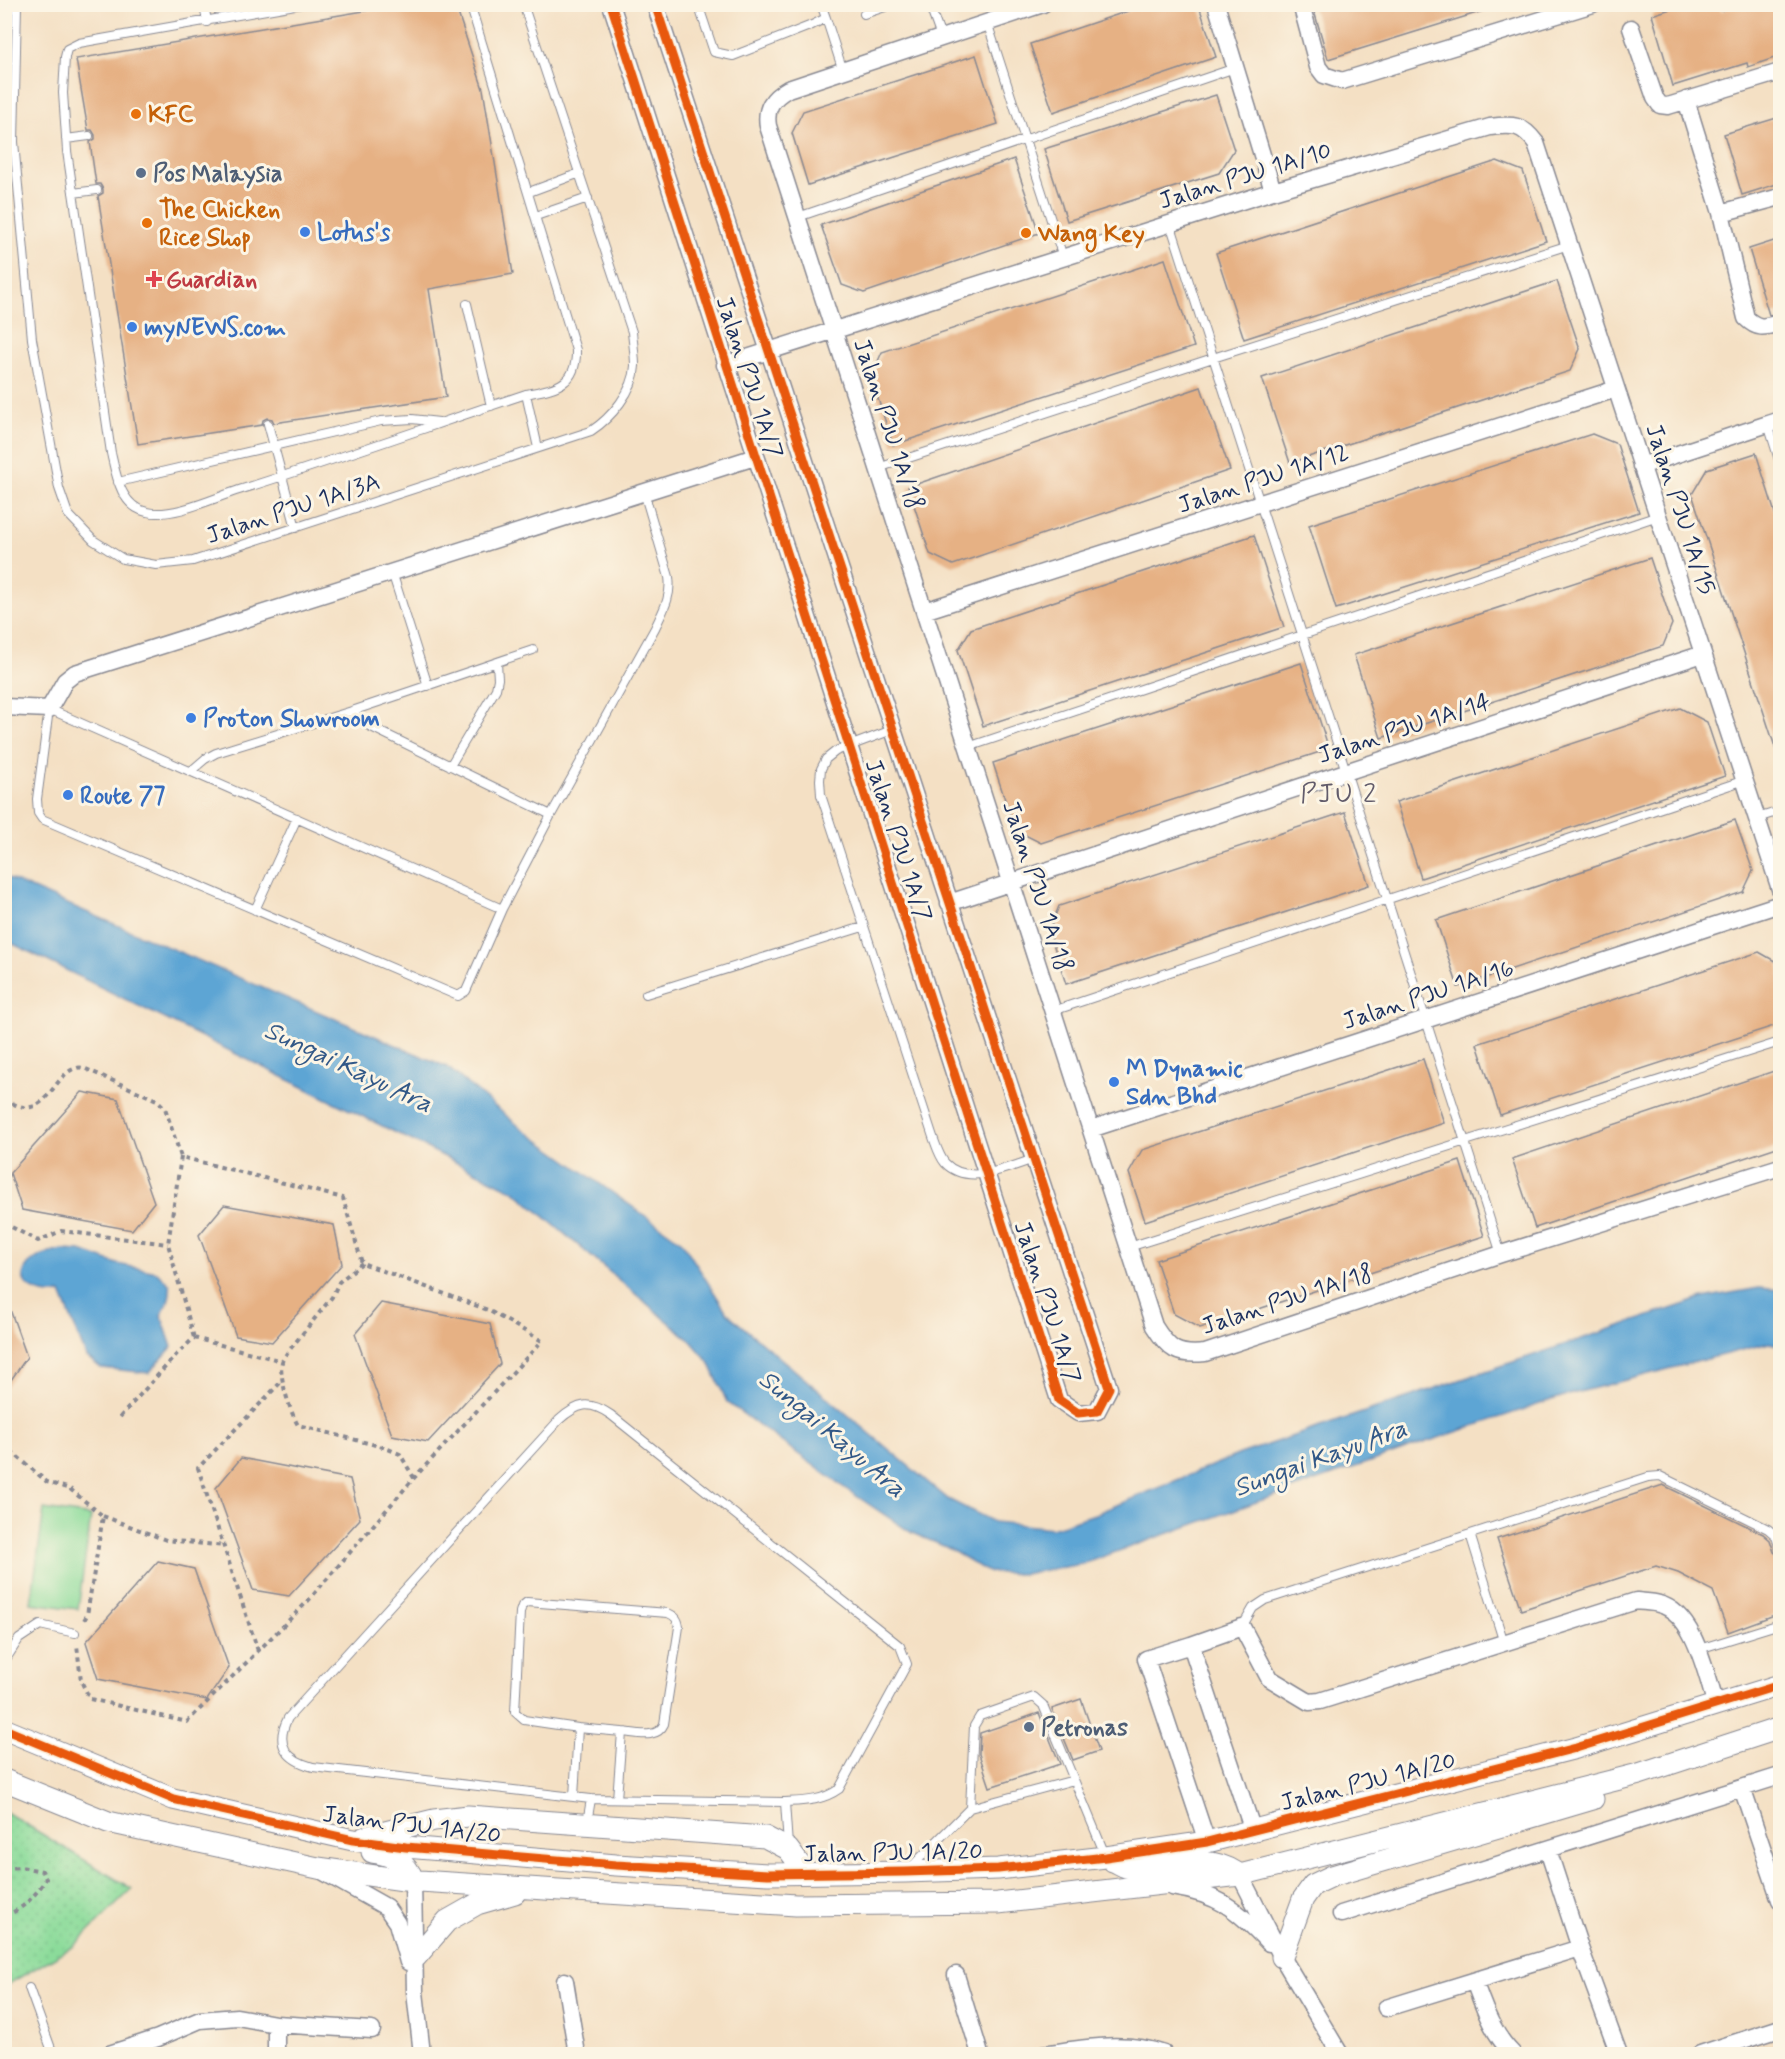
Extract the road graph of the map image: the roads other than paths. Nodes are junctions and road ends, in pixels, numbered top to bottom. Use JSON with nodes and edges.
{"nodes":[{"id":1,"x":17,"y":4,"type":"edge"},
{"id":2,"x":204,"y":4,"type":"edge"},
{"id":3,"x":301,"y":4,"type":"edge"},
{"id":4,"x":470,"y":4,"type":"edge"},
{"id":5,"x":523,"y":4,"type":"edge"},
{"id":6,"x":611,"y":4,"type":"edge"},
{"id":7,"x":655,"y":4,"type":"edge"},
{"id":8,"x":698,"y":4,"type":"edge"},
{"id":9,"x":821,"y":4,"type":"edge"},
{"id":10,"x":894,"y":4,"type":"edge"},
{"id":11,"x":929,"y":4,"type":"edge"},
{"id":12,"x":1043,"y":4,"type":"edge"},
{"id":13,"x":1216,"y":4,"type":"edge"},
{"id":14,"x":1300,"y":4,"type":"edge"},
{"id":15,"x":1593,"y":4,"type":"edge"},
{"id":16,"x":1549,"y":11,"type":"edge"},
{"id":17,"x":864,"y":14,"type":"dead end"},
{"id":18,"x":826,"y":18,"type":"junction"},
{"id":19,"x":207,"y":22,"type":"junction"},
{"id":20,"x":987,"y":22,"type":"junction"},
{"id":21,"x":1630,"y":28,"type":"dead end"},
{"id":22,"x":941,"y":38,"type":"junction"},
{"id":23,"x":1235,"y":68,"type":"junction"},
{"id":24,"x":843,"y":71,"type":"junction"},
{"id":25,"x":1780,"y":72,"type":"edge"},
{"id":26,"x":1686,"y":100,"type":"junction"},
{"id":27,"x":89,"y":136,"type":"dead end"},
{"id":28,"x":66,"y":139,"type":"junction"},
{"id":29,"x":1025,"y":140,"type":"junction"},
{"id":30,"x":1536,"y":143,"type":"joint"},
{"id":31,"x":580,"y":173,"type":"junction"},
{"id":32,"x":97,"y":190,"type":"dead end"},
{"id":33,"x":1273,"y":191,"type":"junction"},
{"id":34,"x":529,"y":192,"type":"junction"},
{"id":35,"x":73,"y":193,"type":"junction"},
{"id":36,"x":1780,"y":196,"type":"edge"},
{"id":37,"x":588,"y":198,"type":"junction"},
{"id":38,"x":1721,"y":213,"type":"junction"},
{"id":39,"x":536,"y":216,"type":"junction"},
{"id":40,"x":798,"y":218,"type":"junction"},
{"id":41,"x":1170,"y":223,"type":"junction"},
{"id":42,"x":1569,"y":245,"type":"junction"},
{"id":43,"x":1063,"y":257,"type":"junction"},
{"id":44,"x":467,"y":304,"type":"dead end"},
{"id":45,"x":1780,"y":323,"type":"edge"},
{"id":46,"x":834,"y":331,"type":"junction"},
{"id":47,"x":767,"y":351,"type":"junction"},
{"id":48,"x":1213,"y":358,"type":"junction"},
{"id":49,"x":725,"y":364,"type":"junction"},
{"id":50,"x":1616,"y":389,"type":"junction"},
{"id":51,"x":526,"y":394,"type":"junction"},
{"id":52,"x":491,"y":406,"type":"junction"},
{"id":53,"x":1774,"y":422,"type":"edge"},
{"id":54,"x":442,"y":423,"type":"junction"},
{"id":55,"x":268,"y":424,"type":"dead end"},
{"id":56,"x":273,"y":447,"type":"junction"},
{"id":57,"x":538,"y":448,"type":"junction"},
{"id":58,"x":755,"y":457,"type":"junction"},
{"id":59,"x":1780,"y":463,"type":"edge"},
{"id":60,"x":1641,"y":466,"type":"junction"},
{"id":61,"x":878,"y":468,"type":"junction"},
{"id":62,"x":281,"y":477,"type":"junction"},
{"id":63,"x":118,"y":482,"type":"junction"},
{"id":64,"x":644,"y":492,"type":"junction"},
{"id":65,"x":1260,"y":504,"type":"junction"},
{"id":66,"x":1658,"y":516,"type":"junction"},
{"id":67,"x":296,"y":528,"type":"junction"},
{"id":68,"x":392,"y":572,"type":"junction"},
{"id":69,"x":924,"y":611,"type":"junction"},
{"id":70,"x":1302,"y":634,"type":"junction"},
{"id":71,"x":533,"y":650,"type":"dead end"},
{"id":72,"x":1703,"y":654,"type":"junction"},
{"id":73,"x":497,"y":663,"type":"junction"},
{"id":74,"x":428,"y":686,"type":"junction"},
{"id":75,"x":4,"y":707,"type":"edge"},
{"id":76,"x":49,"y":709,"type":"junction"},
{"id":77,"x":352,"y":711,"type":"junction"},
{"id":78,"x":892,"y":730,"type":"junction"},
{"id":79,"x":848,"y":745,"type":"junction"},
{"id":80,"x":968,"y":747,"type":"junction"},
{"id":81,"x":450,"y":766,"type":"junction"},
{"id":82,"x":190,"y":771,"type":"junction"},
{"id":83,"x":1346,"y":772,"type":"junction"},
{"id":84,"x":1745,"y":780,"type":"junction"},
{"id":85,"x":1780,"y":811,"type":"edge"},
{"id":86,"x":551,"y":815,"type":"junction"},
{"id":87,"x":297,"y":818,"type":"junction"},
{"id":88,"x":1757,"y":818,"type":"junction"},
{"id":89,"x":1012,"y":883,"type":"junction"},
{"id":90,"x":1780,"y":890,"type":"edge"},
{"id":91,"x":1387,"y":900,"type":"junction"},
{"id":92,"x":950,"y":903,"type":"junction"},
{"id":93,"x":1780,"y":904,"type":"edge"},
{"id":94,"x":502,"y":909,"type":"junction"},
{"id":95,"x":255,"y":910,"type":"junction"},
{"id":96,"x":863,"y":927,"type":"junction"},
{"id":97,"x":646,"y":994,"type":"dead end"},
{"id":98,"x":1053,"y":1011,"type":"junction"},
{"id":99,"x":1426,"y":1020,"type":"junction"},
{"id":100,"x":1780,"y":1042,"type":"edge"},
{"id":101,"x":1091,"y":1129,"type":"junction"},
{"id":102,"x":1464,"y":1140,"type":"junction"},
{"id":103,"x":1034,"y":1159,"type":"junction"},
{"id":104,"x":1780,"y":1167,"type":"edge"},
{"id":105,"x":986,"y":1174,"type":"junction"},
{"id":106,"x":1129,"y":1247,"type":"junction"},
{"id":107,"x":1501,"y":1254,"type":"junction"},
{"id":108,"x":1470,"y":1534,"type":"junction"},
{"id":109,"x":1780,"y":1550,"type":"edge"},
{"id":110,"x":1780,"y":1624,"type":"edge"},
{"id":111,"x":1242,"y":1627,"type":"junction"},
{"id":112,"x":75,"y":1633,"type":"road end"},
{"id":113,"x":1504,"y":1643,"type":"junction"},
{"id":114,"x":1191,"y":1645,"type":"junction"},
{"id":115,"x":1699,"y":1649,"type":"junction"},
{"id":116,"x":4,"y":1662,"type":"edge"},
{"id":117,"x":1780,"y":1685,"type":"edge"},
{"id":118,"x":1716,"y":1705,"type":"junction"},
{"id":119,"x":578,"y":1728,"type":"junction"},
{"id":120,"x":1780,"y":1728,"type":"edge"},
{"id":121,"x":4,"y":1729,"type":"edge"},
{"id":122,"x":622,"y":1732,"type":"junction"},
{"id":123,"x":1639,"y":1774,"type":"junction"},
{"id":124,"x":1780,"y":1776,"type":"edge"},
{"id":125,"x":4,"y":1780,"type":"edge"},
{"id":126,"x":1074,"y":1780,"type":"junction"},
{"id":127,"x":1742,"y":1788,"type":"junction"},
{"id":128,"x":574,"y":1797,"type":"junction"},
{"id":129,"x":591,"y":1798,"type":"junction"},
{"id":130,"x":618,"y":1799,"type":"junction"},
{"id":131,"x":785,"y":1802,"type":"junction"},
{"id":132,"x":970,"y":1808,"type":"junction"},
{"id":133,"x":587,"y":1826,"type":"junction"},
{"id":134,"x":1253,"y":1831,"type":"junction"},
{"id":135,"x":329,"y":1836,"type":"junction"},
{"id":136,"x":353,"y":1840,"type":"junction"},
{"id":137,"x":1207,"y":1842,"type":"junction"},
{"id":138,"x":788,"y":1849,"type":"junction"},
{"id":139,"x":1548,"y":1850,"type":"junction"},
{"id":140,"x":1106,"y":1857,"type":"junction"},
{"id":141,"x":318,"y":1868,"type":"junction"},
{"id":142,"x":905,"y":1872,"type":"junction"},
{"id":143,"x":806,"y":1873,"type":"junction"},
{"id":144,"x":1240,"y":1875,"type":"junction"},
{"id":145,"x":412,"y":1880,"type":"junction"},
{"id":146,"x":1152,"y":1884,"type":"junction"},
{"id":147,"x":527,"y":1889,"type":"junction"},
{"id":148,"x":1780,"y":1900,"type":"edge"},
{"id":149,"x":1341,"y":1914,"type":"dead end"},
{"id":150,"x":1580,"y":1948,"type":"junction"},
{"id":151,"x":416,"y":1957,"type":"junction"},
{"id":152,"x":1282,"y":1957,"type":"junction"},
{"id":153,"x":956,"y":1975,"type":"dead end"},
{"id":154,"x":565,"y":1981,"type":"dead end"},
{"id":155,"x":1474,"y":1981,"type":"junction"},
{"id":156,"x":29,"y":1988,"type":"dead end"},
{"id":157,"x":416,"y":1992,"type":"junction"},
{"id":158,"x":1386,"y":2008,"type":"dead end"},
{"id":159,"x":276,"y":2024,"type":"junction"},
{"id":160,"x":1780,"y":2028,"type":"edge"},
{"id":161,"x":372,"y":2030,"type":"dead end"},
{"id":162,"x":1080,"y":2051,"type":"edge"},
{"id":163,"x":53,"y":2055,"type":"edge"},
{"id":164,"x":109,"y":2055,"type":"edge"},
{"id":165,"x":276,"y":2055,"type":"edge"},
{"id":166,"x":422,"y":2055,"type":"edge"},
{"id":167,"x":577,"y":2055,"type":"edge"},
{"id":168,"x":980,"y":2055,"type":"edge"},
{"id":169,"x":1043,"y":2055,"type":"edge"},
{"id":170,"x":1164,"y":2055,"type":"edge"},
{"id":171,"x":1340,"y":2055,"type":"edge"},
{"id":172,"x":1513,"y":2055,"type":"edge"},
{"id":173,"x":1620,"y":2055,"type":"edge"},
{"id":174,"x":1700,"y":2055,"type":"edge"}],
"edges":[{"from":1,"to":67,"type":"lane","name":"Jalan PJU 1A/3A"},
{"from":2,"to":19,"type":"lane"},
{"from":3,"to":19,"type":"lane"},
{"from":4,"to":34,"type":"lane"},
{"from":5,"to":31,"type":"lane","name":"Jalan PJU 1A/3A"},
{"from":6,"to":49,"type":"street","name":"Jalan PJU 1A/7"},
{"from":7,"to":47,"type":"street","name":"Jalan PJU 1A/7"},
{"from":8,"to":18,"type":"lane"},
{"from":9,"to":18,"type":"lane"},
{"from":10,"to":17,"type":"lane"},
{"from":11,"to":22,"type":"lane"},
{"from":12,"to":20,"type":"street","name":"Jalan PJU 1A/18"},
{"from":13,"to":23,"type":"street"},
{"from":14,"to":16,"type":"street"},
{"from":15,"to":16,"type":"street"},
{"from":18,"to":24,"type":"lane"},
{"from":19,"to":28,"type":"lane"},
{"from":20,"to":22,"type":"street","name":"Jalan PJU 1A/18"},
{"from":20,"to":29,"type":"lane"},
{"from":21,"to":26,"type":"street"},
{"from":22,"to":24,"type":"street","name":"Jalan PJU 1A/18"},
{"from":23,"to":29,"type":"lane"},
{"from":23,"to":33,"type":"street"},
{"from":24,"to":40,"type":"street","name":"Jalan PJU 1A/18"},
{"from":25,"to":26,"type":"street"},
{"from":26,"to":38,"type":"street"},
{"from":27,"to":28,"type":"lane"},
{"from":28,"to":35,"type":"lane"},
{"from":29,"to":40,"type":"lane"},
{"from":29,"to":43,"type":"lane"},
{"from":30,"to":33,"type":"street","name":"Jalan PJU 1A/10"},
{"from":30,"to":42,"type":"street","name":"Jalan PJU 1A/15"},
{"from":31,"to":34,"type":"lane"},
{"from":31,"to":37,"type":"lane","name":"Jalan PJU 1A/3A"},
{"from":32,"to":35,"type":"lane"},
{"from":33,"to":41,"type":"street","name":"Jalan PJU 1A/10"},
{"from":34,"to":39,"type":"lane"},
{"from":35,"to":63,"type":"lane"},
{"from":36,"to":38,"type":"street"},
{"from":37,"to":39,"type":"lane"},
{"from":37,"to":57,"type":"lane","name":"Jalan PJU 1A/3A"},
{"from":38,"to":45,"type":"street"},
{"from":39,"to":51,"type":"lane"},
{"from":40,"to":46,"type":"street","name":"Jalan PJU 1A/18"},
{"from":41,"to":43,"type":"street","name":"Jalan PJU 1A/10"},
{"from":41,"to":48,"type":"lane"},
{"from":42,"to":48,"type":"lane"},
{"from":42,"to":50,"type":"street","name":"Jalan PJU 1A/15"},
{"from":43,"to":46,"type":"street","name":"Jalan PJU 1A/10"},
{"from":44,"to":52,"type":"lane"},
{"from":46,"to":47,"type":"street","name":"Jalan PJU 1A/10"},
{"from":46,"to":61,"type":"street","name":"Jalan PJU 1A/18"},
{"from":47,"to":49,"type":"street","name":"Jalan PJU 1A/10"},
{"from":47,"to":78,"type":"street","name":"Jalan PJU 1A/7"},
{"from":48,"to":61,"type":"lane"},
{"from":48,"to":65,"type":"lane"},
{"from":49,"to":58,"type":"street","name":"Jalan PJU 1A/7"},
{"from":50,"to":60,"type":"street","name":"Jalan PJU 1A/15"},
{"from":50,"to":65,"type":"street","name":"Jalan PJU 1A/12"},
{"from":51,"to":52,"type":"lane"},
{"from":51,"to":57,"type":"lane"},
{"from":52,"to":54,"type":"lane"},
{"from":53,"to":59,"type":"lane"},
{"from":53,"to":60,"type":"street"},
{"from":54,"to":56,"type":"lane"},
{"from":54,"to":62,"type":"lane"},
{"from":55,"to":56,"type":"lane"},
{"from":56,"to":62,"type":"lane"},
{"from":56,"to":63,"type":"lane"},
{"from":57,"to":67,"type":"lane","name":"Jalan PJU 1A/3A"},
{"from":58,"to":64,"type":"street"},
{"from":58,"to":79,"type":"street","name":"Jalan PJU 1A/7"},
{"from":60,"to":66,"type":"street","name":"Jalan PJU 1A/15"},
{"from":61,"to":69,"type":"street","name":"Jalan PJU 1A/18"},
{"from":62,"to":63,"type":"lane"},
{"from":62,"to":67,"type":"lane"},
{"from":64,"to":68,"type":"street"},
{"from":64,"to":86,"type":"lane"},
{"from":65,"to":69,"type":"street","name":"Jalan PJU 1A/12"},
{"from":65,"to":70,"type":"lane"},
{"from":66,"to":70,"type":"lane"},
{"from":66,"to":72,"type":"street","name":"Jalan PJU 1A/15"},
{"from":68,"to":74,"type":"lane"},
{"from":68,"to":76,"type":"street"},
{"from":69,"to":80,"type":"street","name":"Jalan PJU 1A/18"},
{"from":70,"to":80,"type":"lane"},
{"from":70,"to":83,"type":"lane"},
{"from":71,"to":73,"type":"lane"},
{"from":72,"to":83,"type":"street","name":"Jalan PJU 1A/14"},
{"from":72,"to":84,"type":"street","name":"Jalan PJU 1A/15"},
{"from":73,"to":74,"type":"lane"},
{"from":73,"to":81,"type":"lane"},
{"from":74,"to":77,"type":"lane"},
{"from":75,"to":76,"type":"street"},
{"from":76,"to":82,"type":"lane"},
{"from":76,"to":95,"type":"lane"},
{"from":77,"to":81,"type":"lane"},
{"from":77,"to":82,"type":"lane"},
{"from":78,"to":79,"type":"lane"},
{"from":78,"to":92,"type":"street","name":"Jalan PJU 1A/7"},
{"from":79,"to":96,"type":"lane"},
{"from":79,"to":105,"type":"street","name":"Jalan PJU 1A/7"},
{"from":80,"to":89,"type":"street","name":"Jalan PJU 1A/18"},
{"from":81,"to":86,"type":"lane"},
{"from":82,"to":87,"type":"lane"},
{"from":83,"to":89,"type":"street","name":"Jalan PJU 1A/14"},
{"from":83,"to":91,"type":"lane"},
{"from":84,"to":88,"type":"street","name":"Jalan PJU 1A/15"},
{"from":84,"to":91,"type":"lane"},
{"from":85,"to":88,"type":"lane"},
{"from":86,"to":94,"type":"lane"},
{"from":87,"to":94,"type":"lane"},
{"from":87,"to":95,"type":"lane"},
{"from":88,"to":90,"type":"street","name":"Jalan PJU 1A/15"},
{"from":89,"to":92,"type":"street","name":"Jalan PJU 1A/14"},
{"from":89,"to":98,"type":"street","name":"Jalan PJU 1A/18"},
{"from":91,"to":98,"type":"lane"},
{"from":91,"to":99,"type":"lane"},
{"from":92,"to":103,"type":"street","name":"Jalan PJU 1A/7"},
{"from":93,"to":99,"type":"street","name":"Jalan PJU 1A/16"},
{"from":94,"to":95,"type":"lane"},
{"from":96,"to":97,"type":"lane"},
{"from":96,"to":105,"type":"lane"},
{"from":98,"to":101,"type":"street","name":"Jalan PJU 1A/18"},
{"from":99,"to":101,"type":"street","name":"Jalan PJU 1A/16"},
{"from":99,"to":102,"type":"lane"},
{"from":100,"to":102,"type":"lane"},
{"from":101,"to":106,"type":"street","name":"Jalan PJU 1A/18"},
{"from":102,"to":106,"type":"lane"},
{"from":102,"to":107,"type":"lane"},
{"from":103,"to":105,"type":"lane"},
{"from":103,"to":105,"type":"street","name":"Jalan PJU 1A/7"},
{"from":104,"to":107,"type":"street","name":"Jalan PJU 1A/18"},
{"from":106,"to":107,"type":"street","name":"Jalan PJU 1A/18"},
{"from":108,"to":109,"type":"lane"},
{"from":108,"to":111,"type":"lane"},
{"from":108,"to":113,"type":"lane"},
{"from":110,"to":115,"type":"lane"},
{"from":111,"to":113,"type":"street"},
{"from":111,"to":114,"type":"street"},
{"from":112,"to":116,"type":"lane"},
{"from":113,"to":115,"type":"street"},
{"from":114,"to":134,"type":"street"},
{"from":114,"to":137,"type":"street"},
{"from":115,"to":118,"type":"street"},
{"from":117,"to":118,"type":"street","name":"Jalan PJU 1A/20"},
{"from":118,"to":134,"type":"street","name":"Jalan PJU 1A/20"},
{"from":119,"to":122,"type":"lane"},
{"from":119,"to":122,"type":"lane"},
{"from":119,"to":128,"type":"lane"},
{"from":120,"to":123,"type":"street"},
{"from":121,"to":135,"type":"street","name":"Jalan PJU 1A/20"},
{"from":122,"to":130,"type":"lane"},
{"from":123,"to":144,"type":"street"},
{"from":123,"to":152,"type":"street"},
{"from":124,"to":127,"type":"street"},
{"from":125,"to":141,"type":"street"},
{"from":126,"to":132,"type":"lane"},
{"from":126,"to":132,"type":"lane"},
{"from":126,"to":140,"type":"lane"},
{"from":127,"to":139,"type":"street"},
{"from":127,"to":148,"type":"street"},
{"from":128,"to":129,"type":"lane"},
{"from":128,"to":131,"type":"lane"},
{"from":129,"to":130,"type":"lane"},
{"from":129,"to":133,"type":"lane"},
{"from":130,"to":131,"type":"lane"},
{"from":131,"to":138,"type":"lane"},
{"from":132,"to":142,"type":"lane"},
{"from":133,"to":136,"type":"street"},
{"from":133,"to":138,"type":"street"},
{"from":134,"to":137,"type":"street","name":"Jalan PJU 1A/20"},
{"from":135,"to":136,"type":"street","name":"Jalan PJU 1A/20"},
{"from":135,"to":145,"type":"street"},
{"from":136,"to":143,"type":"street","name":"Jalan PJU 1A/20"},
{"from":137,"to":140,"type":"street","name":"Jalan PJU 1A/20"},
{"from":138,"to":143,"type":"street"},
{"from":139,"to":149,"type":"street"},
{"from":139,"to":150,"type":"street"},
{"from":140,"to":142,"type":"street","name":"Jalan PJU 1A/20"},
{"from":140,"to":144,"type":"street"},
{"from":141,"to":145,"type":"street"},
{"from":141,"to":157,"type":"street"},
{"from":142,"to":143,"type":"street","name":"Jalan PJU 1A/20"},
{"from":144,"to":146,"type":"street"},
{"from":144,"to":152,"type":"street"},
{"from":145,"to":147,"type":"street"},
{"from":145,"to":151,"type":"street"},
{"from":146,"to":147,"type":"street"},
{"from":146,"to":152,"type":"street"},
{"from":147,"to":151,"type":"street"},
{"from":150,"to":155,"type":"street"},
{"from":150,"to":173,"type":"street"},
{"from":151,"to":157,"type":"street"},
{"from":152,"to":171,"type":"street"},
{"from":153,"to":168,"type":"street"},
{"from":154,"to":167,"type":"street"},
{"from":155,"to":158,"type":"street"},
{"from":155,"to":172,"type":"street"},
{"from":156,"to":163,"type":"lane"},
{"from":157,"to":166,"type":"street"},
{"from":159,"to":161,"type":"street"},
{"from":159,"to":164,"type":"street"},
{"from":159,"to":165,"type":"street"},
{"from":160,"to":174,"type":"street"},
{"from":162,"to":169,"type":"street"},
{"from":162,"to":170,"type":"street"}]}
